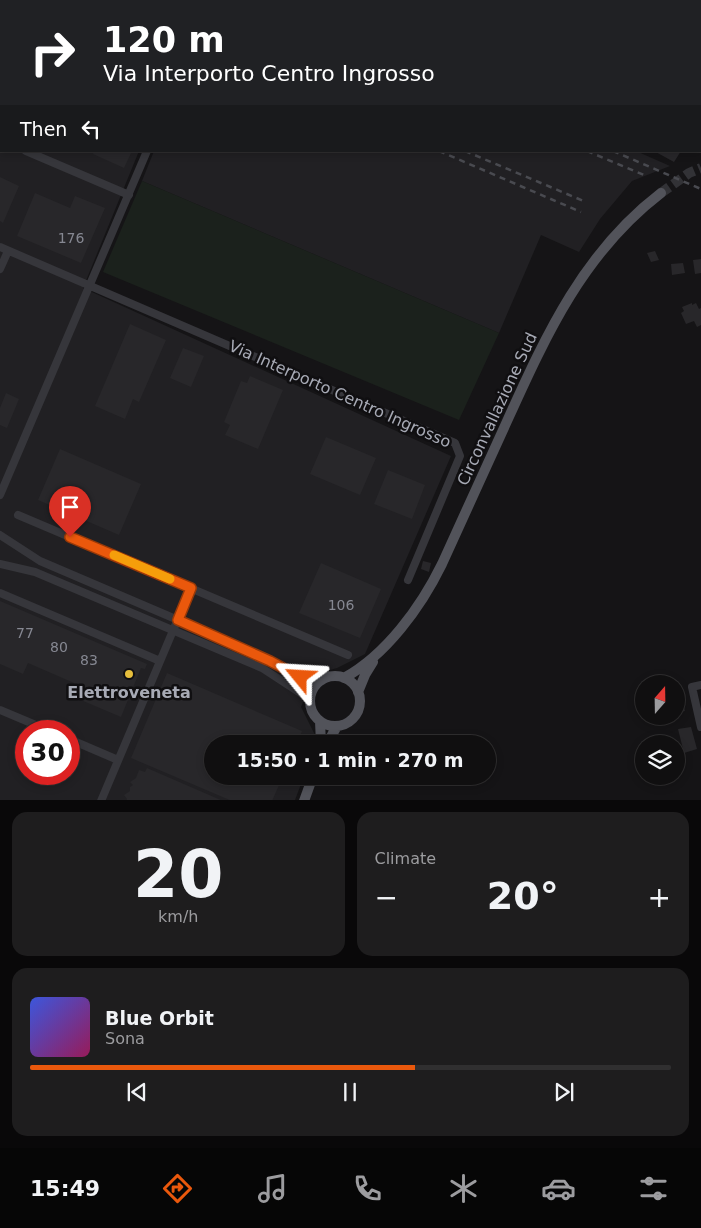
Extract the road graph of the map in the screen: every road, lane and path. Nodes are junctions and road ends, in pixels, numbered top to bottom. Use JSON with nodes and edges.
{"nodes":[{"id":1,"x":28,"y":152,"type":"edge"},
{"id":2,"x":147,"y":152,"type":"edge"},
{"id":3,"x":661,"y":193,"type":"tunnel mouth"},
{"id":4,"x":128,"y":195,"type":"junction"},
{"id":5,"x":4,"y":249,"type":"edge"},
{"id":6,"x":0,"y":269,"type":"edge"},
{"id":7,"x":90,"y":286,"type":"junction"},
{"id":8,"x":0,"y":495,"type":"edge"},
{"id":9,"x":18,"y":515,"type":"dead end"},
{"id":10,"x":0,"y":535,"type":"edge"},
{"id":11,"x":0,"y":564,"type":"edge"},
{"id":12,"x":408,"y":580,"type":"dead end"},
{"id":13,"x":191,"y":588,"type":"junction"},
{"id":14,"x":0,"y":593,"type":"edge"},
{"id":15,"x":178,"y":620,"type":"junction"},
{"id":16,"x":173,"y":631,"type":"junction"},
{"id":17,"x":380,"y":651,"type":"junction"},
{"id":18,"x":348,"y":655,"type":"dead end"},
{"id":19,"x":160,"y":661,"type":"junction"},
{"id":20,"x":344,"y":678,"type":"junction"},
{"id":21,"x":322,"y":681,"type":"junction"},
{"id":22,"x":701,"y":685,"type":"edge"},
{"id":23,"x":358,"y":692,"type":"junction"},
{"id":24,"x":310,"y":700,"type":"junction"},
{"id":25,"x":0,"y":710,"type":"edge"},
{"id":26,"x":24,"y":720,"type":"edge"},
{"id":27,"x":320,"y":721,"type":"junction"},
{"id":28,"x":337,"y":726,"type":"junction"},
{"id":29,"x":701,"y":727,"type":"edge"},
{"id":30,"x":321,"y":735,"type":"edge"},
{"id":31,"x":332,"y":735,"type":"edge"},
{"id":32,"x":80,"y":744,"type":"edge"},
{"id":33,"x":118,"y":760,"type":"junction"},
{"id":34,"x":310,"y":785,"type":"edge"},
{"id":35,"x":101,"y":800,"type":"edge"},
{"id":36,"x":304,"y":800,"type":"edge"}],
"edges":[{"from":1,"to":4,"type":"street"},
{"from":2,"to":4,"type":"street"},
{"from":3,"to":17,"type":"main road","name":"Circonvallazione Sud"},
{"from":4,"to":7,"type":"street"},
{"from":5,"to":6,"type":"street","name":"Via Interporto Centro Ingrosso"},
{"from":5,"to":7,"type":"street","name":"Via Interporto Centro Ingrosso"},
{"from":7,"to":8,"type":"street"},
{"from":7,"to":12,"type":"street","name":"Via Interporto Centro Ingrosso"},
{"from":9,"to":13,"type":"street"},
{"from":10,"to":15,"type":"street"},
{"from":11,"to":16,"type":"street"},
{"from":13,"to":15,"type":"street"},
{"from":13,"to":18,"type":"street"},
{"from":14,"to":19,"type":"street"},
{"from":15,"to":16,"type":"street"},
{"from":15,"to":21,"type":"street"},
{"from":16,"to":19,"type":"street"},
{"from":16,"to":24,"type":"street"},
{"from":17,"to":20,"type":"main road"},
{"from":17,"to":23,"type":"main road"},
{"from":19,"to":33,"type":"street"},
{"from":20,"to":21,"type":"main road"},
{"from":20,"to":23,"type":"main road"},
{"from":21,"to":24,"type":"main road"},
{"from":22,"to":29,"type":"street"},
{"from":23,"to":28,"type":"main road"},
{"from":24,"to":27,"type":"main road"},
{"from":25,"to":26,"type":"street"},
{"from":27,"to":28,"type":"main road"},
{"from":27,"to":30,"type":"main road"},
{"from":28,"to":31,"type":"main road"},
{"from":32,"to":33,"type":"street"},
{"from":33,"to":35,"type":"street"},
{"from":34,"to":36,"type":"main road"}]}
